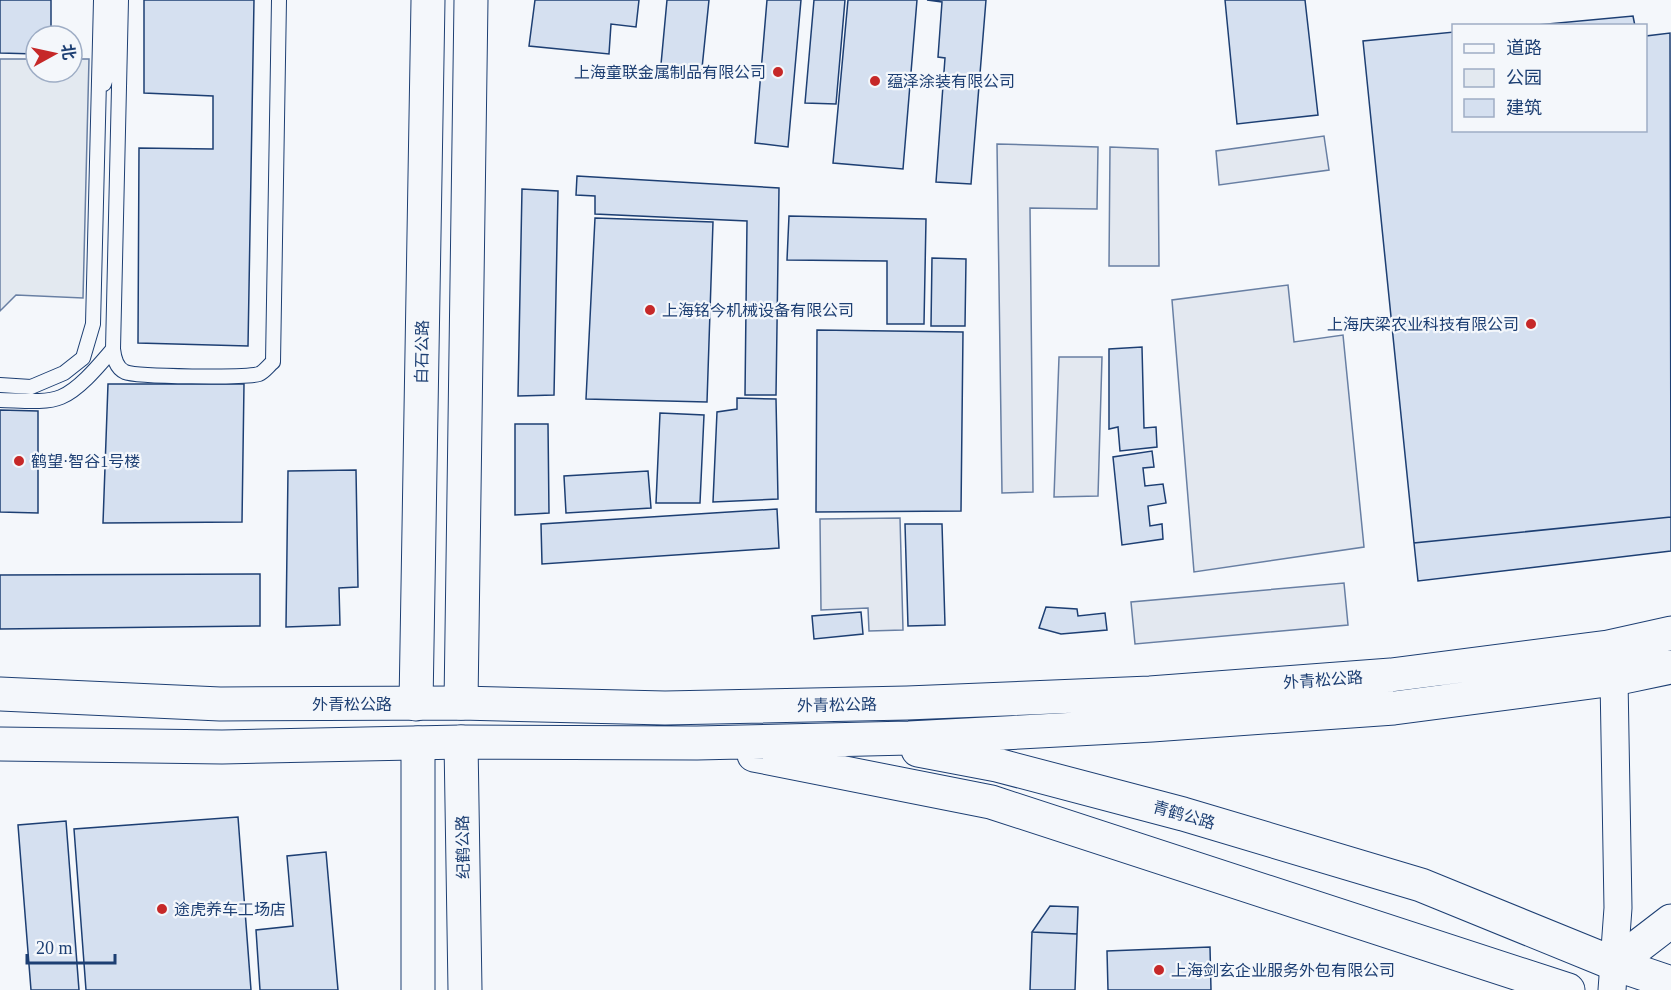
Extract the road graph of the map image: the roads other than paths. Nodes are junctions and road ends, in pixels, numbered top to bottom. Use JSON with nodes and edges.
{"nodes":[{"id":1,"x":101,"y":0,"type":"edge"},
{"id":2,"x":112,"y":0,"type":"edge"},
{"id":3,"x":121,"y":0,"type":"edge"},
{"id":4,"x":279,"y":0,"type":"edge"},
{"id":5,"x":428,"y":0,"type":"edge"},
{"id":6,"x":471,"y":0,"type":"edge"},
{"id":7,"x":99,"y":99,"type":"junction"},
{"id":8,"x":113,"y":349,"type":"junction"},
{"id":9,"x":0,"y":385,"type":"edge"},
{"id":10,"x":0,"y":400,"type":"edge"},
{"id":11,"x":1671,"y":633,"type":"edge"},
{"id":12,"x":1608,"y":647,"type":"junction"},
{"id":13,"x":1671,"y":667,"type":"edge"},
{"id":14,"x":1614,"y":679,"type":"junction"},
{"id":15,"x":0,"y":694,"type":"edge"},
{"id":16,"x":461,"y":703,"type":"junction"},
{"id":17,"x":416,"y":704,"type":"junction"},
{"id":18,"x":680,"y":708,"type":"junction"},
{"id":19,"x":855,"y":739,"type":"junction"},
{"id":20,"x":461,"y":742,"type":"junction"},
{"id":21,"x":418,"y":743,"type":"junction"},
{"id":22,"x":697,"y":743,"type":"junction"},
{"id":23,"x":0,"y":744,"type":"edge"},
{"id":24,"x":1671,"y":921,"type":"edge"},
{"id":25,"x":1642,"y":978,"type":"edge"},
{"id":26,"x":418,"y":990,"type":"edge"},
{"id":27,"x":465,"y":990,"type":"edge"},
{"id":28,"x":1568,"y":990,"type":"edge"}],
"edges":[{"from":1,"to":7,"type":"lane"},
{"from":2,"to":7,"type":"lane"},
{"from":3,"to":8,"type":"lane"},
{"from":4,"to":8,"type":"lane"},
{"from":5,"to":17,"type":"main road","name":"白石公路"},
{"from":6,"to":16,"type":"main road"},
{"from":7,"to":9,"type":"lane"},
{"from":8,"to":10,"type":"lane"},
{"from":11,"to":12,"type":"main road","name":"外青松公路"},
{"from":12,"to":14,"type":"street"},
{"from":12,"to":18,"type":"main road","name":"外青松公路"},
{"from":13,"to":14,"type":"main road","name":"外青松公路"},
{"from":14,"to":19,"type":"main road","name":"外青松公路"},
{"from":14,"to":25,"type":"street"},
{"from":15,"to":17,"type":"main road","name":"外青松公路"},
{"from":16,"to":17,"type":"main road","name":"外青松公路"},
{"from":16,"to":18,"type":"main road","name":"外青松公路"},
{"from":16,"to":20,"type":"main road","name":"纪鹤公路"},
{"from":17,"to":21,"type":"main road"},
{"from":18,"to":19,"type":"main road","name":"青鹤公路"},
{"from":19,"to":22,"type":"main road","name":"外青松公路"},
{"from":19,"to":25,"type":"main road","name":"青鹤公路"},
{"from":20,"to":21,"type":"main road","name":"外青松公路"},
{"from":20,"to":22,"type":"main road","name":"外青松公路"},
{"from":20,"to":27,"type":"main road","name":"纪鹤公路"},
{"from":21,"to":23,"type":"main road","name":"外青松公路"},
{"from":21,"to":26,"type":"main road"},
{"from":22,"to":28,"type":"main road"},
{"from":24,"to":25,"type":"main road"}]}
